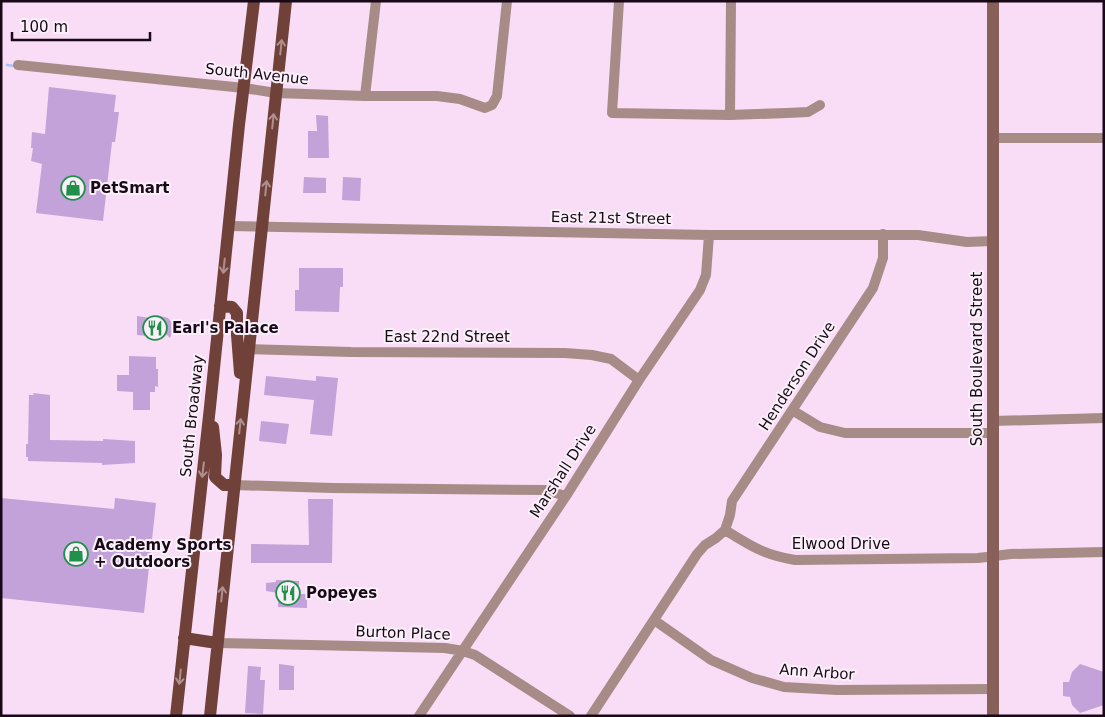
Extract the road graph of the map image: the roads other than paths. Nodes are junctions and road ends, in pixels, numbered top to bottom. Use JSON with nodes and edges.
{"nodes":[{"id":1,"x":254,"y":1,"type":"edge"},
{"id":2,"x":286,"y":1,"type":"edge"},
{"id":3,"x":376,"y":1,"type":"edge"},
{"id":4,"x":507,"y":1,"type":"edge"},
{"id":5,"x":619,"y":1,"type":"edge"},
{"id":6,"x":730,"y":1,"type":"edge"},
{"id":7,"x":993,"y":1,"type":"edge"},
{"id":8,"x":18,"y":65,"type":"dead end"},
{"id":9,"x":244,"y":88,"type":"junction"},
{"id":10,"x":276,"y":93,"type":"junction"},
{"id":11,"x":365,"y":96,"type":"junction"},
{"id":12,"x":820,"y":104,"type":"dead end"},
{"id":13,"x":730,"y":115,"type":"junction"},
{"id":14,"x":993,"y":138,"type":"junction"},
{"id":15,"x":1104,"y":138,"type":"edge"},
{"id":16,"x":228,"y":226,"type":"junction"},
{"id":17,"x":262,"y":227,"type":"junction"},
{"id":18,"x":883,"y":234,"type":"junction"},
{"id":19,"x":709,"y":235,"type":"junction"},
{"id":20,"x":993,"y":241,"type":"junction"},
{"id":21,"x":220,"y":306,"type":"junction"},
{"id":22,"x":249,"y":349,"type":"junction"},
{"id":23,"x":638,"y":380,"type":"junction"},
{"id":24,"x":243,"y":401,"type":"junction"},
{"id":25,"x":210,"y":407,"type":"junction"},
{"id":26,"x":792,"y":410,"type":"junction"},
{"id":27,"x":1104,"y":418,"type":"edge"},
{"id":28,"x":994,"y":427,"type":"junction"},
{"id":29,"x":234,"y":485,"type":"junction"},
{"id":30,"x":566,"y":496,"type":"junction"},
{"id":31,"x":725,"y":530,"type":"junction"},
{"id":32,"x":1104,"y":552,"type":"edge"},
{"id":33,"x":994,"y":556,"type":"junction"},
{"id":34,"x":654,"y":620,"type":"junction"},
{"id":35,"x":184,"y":638,"type":"junction"},
{"id":36,"x":217,"y":643,"type":"junction"},
{"id":37,"x":463,"y":651,"type":"junction"},
{"id":38,"x":994,"y":689,"type":"junction"},
{"id":39,"x":176,"y":716,"type":"edge"},
{"id":40,"x":210,"y":716,"type":"edge"},
{"id":41,"x":419,"y":716,"type":"edge"},
{"id":42,"x":570,"y":716,"type":"edge"},
{"id":43,"x":591,"y":716,"type":"edge"},
{"id":44,"x":993,"y":716,"type":"edge"}],
"edges":[{"from":1,"to":9,"type":"main road","name":"South Broadway"},
{"from":10,"to":2,"type":"main road","one_way":true},
{"from":3,"to":11,"type":"street"},
{"from":4,"to":11,"type":"street","name":"South Avenue"},
{"from":5,"to":13,"type":"street"},
{"from":6,"to":13,"type":"street"},
{"from":7,"to":14,"type":"main road","name":"South Boulevard Street"},
{"from":8,"to":9,"type":"street","name":"South Avenue"},
{"from":9,"to":10,"type":"street","name":"South Avenue"},
{"from":9,"to":16,"type":"main road","name":"South Broadway"},
{"from":10,"to":11,"type":"street","name":"South Avenue"},
{"from":17,"to":10,"type":"main road","one_way":true},
{"from":12,"to":13,"type":"street"},
{"from":14,"to":15,"type":"street"},
{"from":14,"to":20,"type":"main road","name":"South Boulevard Street"},
{"from":16,"to":17,"type":"street","name":"East 21st Street"},
{"from":16,"to":21,"type":"main road","name":"South Broadway","one_way":true},
{"from":17,"to":19,"type":"street","name":"East 21st Street"},
{"from":17,"to":22,"type":"main road"},
{"from":18,"to":19,"type":"street","name":"East 21st Street"},
{"from":18,"to":20,"type":"street","name":"East 21st Street"},
{"from":18,"to":26,"type":"street","name":"Henderson Drive"},
{"from":19,"to":23,"type":"street","name":"Marshall Drive"},
{"from":20,"to":28,"type":"main road","name":"South Boulevard Street"},
{"from":21,"to":24,"type":"main road"},
{"from":21,"to":25,"type":"main road","name":"South Broadway"},
{"from":22,"to":23,"type":"street","name":"East 22nd Street"},
{"from":22,"to":24,"type":"main road"},
{"from":23,"to":30,"type":"street","name":"Marshall Drive"},
{"from":29,"to":24,"type":"main road","one_way":true},
{"from":25,"to":29,"type":"main road"},
{"from":25,"to":35,"type":"main road","name":"South Broadway","one_way":true},
{"from":26,"to":28,"type":"street"},
{"from":26,"to":31,"type":"street","name":"Henderson Drive"},
{"from":27,"to":28,"type":"street"},
{"from":28,"to":33,"type":"main road","name":"South Boulevard Street"},
{"from":29,"to":30,"type":"street"},
{"from":36,"to":29,"type":"main road","one_way":true},
{"from":30,"to":37,"type":"street","name":"Marshall Drive"},
{"from":31,"to":33,"type":"street","name":"Elwood Drive"},
{"from":31,"to":34,"type":"street"},
{"from":32,"to":33,"type":"street","name":"Elwood Drive"},
{"from":33,"to":38,"type":"main road","name":"South Boulevard Street"},
{"from":34,"to":38,"type":"street","name":"Ann Arbor"},
{"from":34,"to":43,"type":"street"},
{"from":35,"to":36,"type":"main road"},
{"from":35,"to":39,"type":"main road","name":"South Broadway","one_way":true},
{"from":36,"to":37,"type":"street","name":"Burton Place"},
{"from":36,"to":40,"type":"main road"},
{"from":37,"to":41,"type":"street","name":"Marshall Drive"},
{"from":37,"to":42,"type":"street","name":"Burton Place"},
{"from":38,"to":44,"type":"main road","name":"South Boulevard Street"}]}
